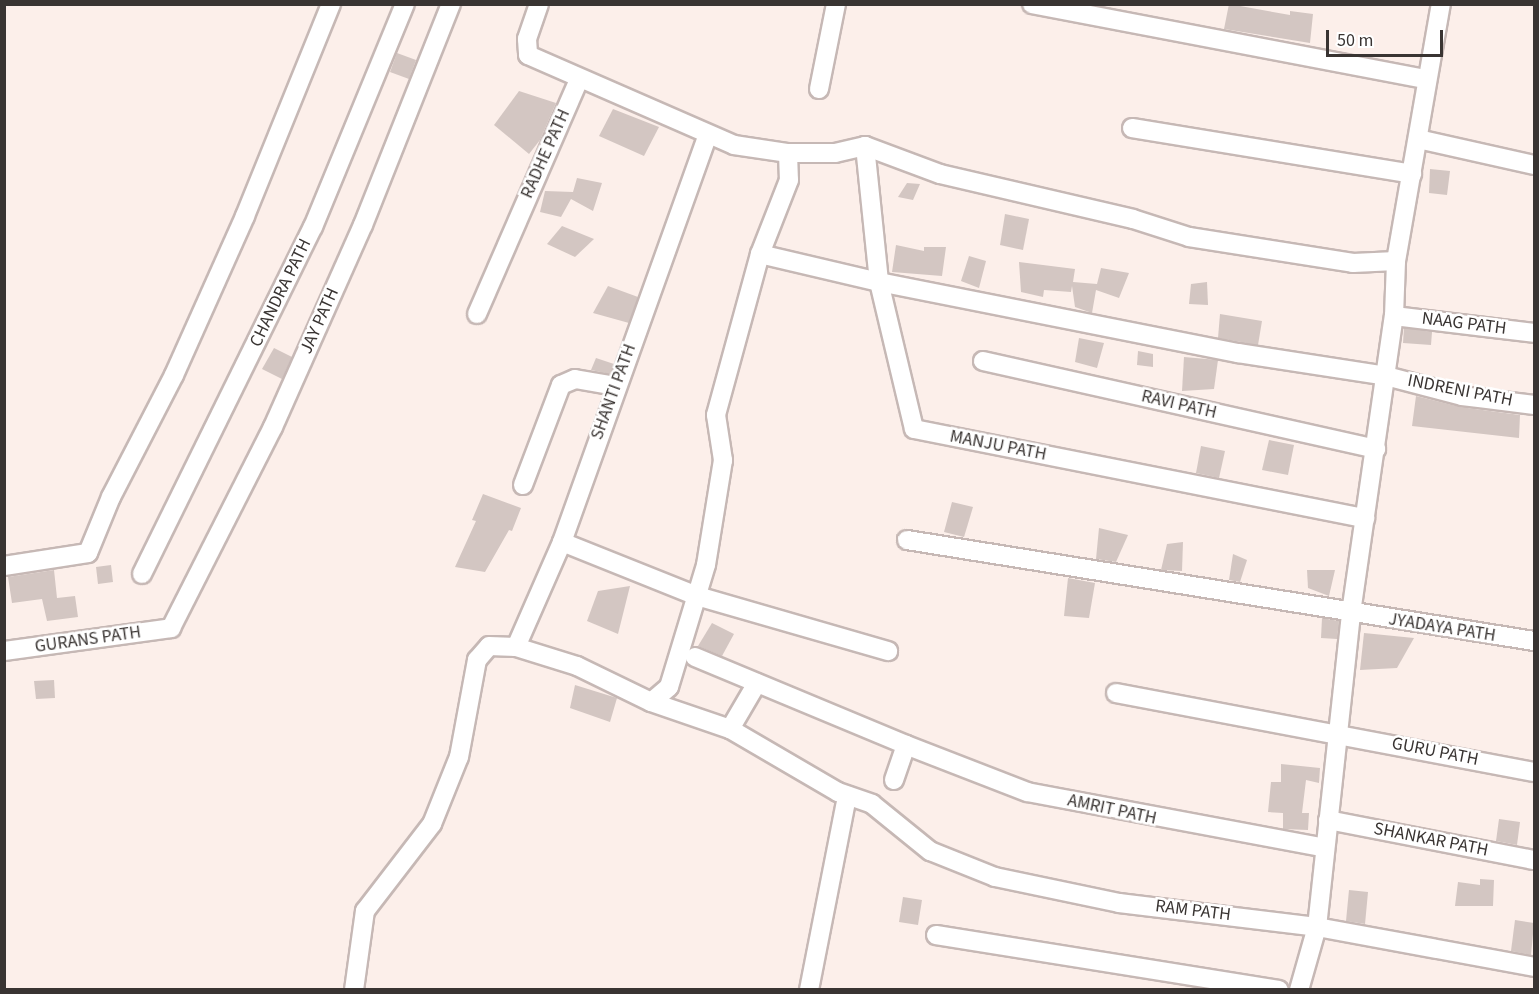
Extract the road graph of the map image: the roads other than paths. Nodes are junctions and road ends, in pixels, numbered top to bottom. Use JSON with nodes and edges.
{"nodes":[{"id":1,"x":331,"y":4,"type":"edge"},
{"id":2,"x":405,"y":4,"type":"edge"},
{"id":3,"x":451,"y":4,"type":"edge"},
{"id":4,"x":539,"y":4,"type":"edge"},
{"id":5,"x":836,"y":4,"type":"edge"},
{"id":6,"x":1032,"y":4,"type":"edge"},
{"id":7,"x":1441,"y":4,"type":"edge"},
{"id":8,"x":1426,"y":78,"type":"junction"},
{"id":9,"x":579,"y":79,"type":"junction"},
{"id":10,"x":819,"y":89,"type":"dead end"},
{"id":11,"x":1132,"y":128,"type":"dead end"},
{"id":12,"x":708,"y":135,"type":"junction"},
{"id":13,"x":1418,"y":139,"type":"junction"},
{"id":14,"x":865,"y":146,"type":"junction"},
{"id":15,"x":788,"y":153,"type":"junction"},
{"id":16,"x":1534,"y":165,"type":"edge"},
{"id":17,"x":1412,"y":174,"type":"junction"},
{"id":18,"x":760,"y":254,"type":"junction"},
{"id":19,"x":1396,"y":261,"type":"junction"},
{"id":20,"x":879,"y":282,"type":"junction"},
{"id":21,"x":477,"y":314,"type":"dead end"},
{"id":22,"x":1394,"y":316,"type":"junction"},
{"id":23,"x":1534,"y":333,"type":"edge"},
{"id":24,"x":983,"y":361,"type":"dead end"},
{"id":25,"x":1386,"y":376,"type":"junction"},
{"id":26,"x":616,"y":387,"type":"junction"},
{"id":27,"x":1534,"y":405,"type":"edge"},
{"id":28,"x":1376,"y":449,"type":"junction"},
{"id":29,"x":523,"y":485,"type":"dead end"},
{"id":30,"x":1365,"y":518,"type":"junction"},
{"id":31,"x":907,"y":540,"type":"dead end"},
{"id":32,"x":562,"y":542,"type":"junction"},
{"id":33,"x":4,"y":566,"type":"edge"},
{"id":34,"x":142,"y":574,"type":"dead end"},
{"id":35,"x":697,"y":596,"type":"junction"},
{"id":36,"x":1351,"y":613,"type":"junction"},
{"id":37,"x":171,"y":628,"type":"joint"},
{"id":38,"x":1534,"y":641,"type":"edge"},
{"id":39,"x":516,"y":646,"type":"junction"},
{"id":40,"x":4,"y":651,"type":"edge"},
{"id":41,"x":888,"y":651,"type":"dead end"},
{"id":42,"x":695,"y":657,"type":"dead end"},
{"id":43,"x":757,"y":683,"type":"junction"},
{"id":44,"x":1116,"y":693,"type":"dead end"},
{"id":45,"x":651,"y":702,"type":"junction"},
{"id":46,"x":730,"y":729,"type":"junction"},
{"id":47,"x":1336,"y":733,"type":"junction"},
{"id":48,"x":906,"y":745,"type":"junction"},
{"id":49,"x":1534,"y":772,"type":"edge"},
{"id":50,"x":894,"y":780,"type":"dead end"},
{"id":51,"x":847,"y":796,"type":"junction"},
{"id":52,"x":1329,"y":820,"type":"junction"},
{"id":53,"x":1325,"y":848,"type":"junction"},
{"id":54,"x":1534,"y":860,"type":"edge"},
{"id":55,"x":1317,"y":927,"type":"junction"},
{"id":56,"x":936,"y":935,"type":"dead end"},
{"id":57,"x":1534,"y":967,"type":"edge"},
{"id":58,"x":354,"y":990,"type":"edge"},
{"id":59,"x":809,"y":990,"type":"edge"},
{"id":60,"x":1279,"y":990,"type":"edge"},
{"id":61,"x":1299,"y":990,"type":"edge"}],
"edges":[{"from":1,"to":33,"type":"street"},
{"from":2,"to":34,"type":"street","name":"CHANDRA PATH"},
{"from":3,"to":37,"type":"street","name":"JAY PATH"},
{"from":4,"to":9,"type":"street"},
{"from":5,"to":10,"type":"street"},
{"from":6,"to":8,"type":"street"},
{"from":7,"to":8,"type":"street"},
{"from":8,"to":13,"type":"street"},
{"from":9,"to":12,"type":"street"},
{"from":9,"to":21,"type":"street","name":"RADHE PATH"},
{"from":11,"to":17,"type":"street"},
{"from":12,"to":15,"type":"street"},
{"from":12,"to":26,"type":"street","name":"SHANTI PATH"},
{"from":13,"to":16,"type":"street"},
{"from":13,"to":17,"type":"street"},
{"from":14,"to":15,"type":"street"},
{"from":14,"to":19,"type":"street"},
{"from":14,"to":20,"type":"street","name":"MANJU PATH"},
{"from":15,"to":18,"type":"street"},
{"from":17,"to":19,"type":"street"},
{"from":18,"to":20,"type":"street","name":"INDRENI PATH"},
{"from":18,"to":35,"type":"street"},
{"from":19,"to":22,"type":"street"},
{"from":20,"to":25,"type":"street","name":"INDRENI PATH"},
{"from":20,"to":30,"type":"street","name":"MANJU PATH"},
{"from":22,"to":23,"type":"street","name":"NAAG PATH"},
{"from":22,"to":25,"type":"street"},
{"from":24,"to":28,"type":"street","name":"RAVI PATH"},
{"from":25,"to":27,"type":"street","name":"INDRENI PATH"},
{"from":25,"to":28,"type":"street"},
{"from":26,"to":29,"type":"street"},
{"from":26,"to":32,"type":"street","name":"SHANTI PATH"},
{"from":28,"to":30,"type":"street"},
{"from":30,"to":36,"type":"street"},
{"from":31,"to":36,"type":"street","name":"JYADAYA PATH"},
{"from":32,"to":35,"type":"street"},
{"from":32,"to":39,"type":"street","name":"SHANTI PATH"},
{"from":35,"to":41,"type":"street"},
{"from":35,"to":45,"type":"street"},
{"from":36,"to":38,"type":"street","name":"JYADAYA PATH"},
{"from":36,"to":47,"type":"street"},
{"from":37,"to":40,"type":"street","name":"GURANS PATH"},
{"from":39,"to":45,"type":"street"},
{"from":39,"to":58,"type":"street"},
{"from":42,"to":43,"type":"street","name":"AMRIT PATH"},
{"from":43,"to":46,"type":"street"},
{"from":43,"to":48,"type":"street","name":"AMRIT PATH"},
{"from":44,"to":47,"type":"street","name":"GURU PATH"},
{"from":45,"to":46,"type":"street"},
{"from":46,"to":51,"type":"street"},
{"from":47,"to":49,"type":"street","name":"GURU PATH"},
{"from":47,"to":52,"type":"street"},
{"from":48,"to":50,"type":"street"},
{"from":48,"to":53,"type":"street","name":"AMRIT PATH"},
{"from":51,"to":55,"type":"street","name":"RAM PATH"},
{"from":51,"to":59,"type":"street"},
{"from":52,"to":53,"type":"street"},
{"from":52,"to":54,"type":"street","name":"SHANKAR PATH"},
{"from":53,"to":55,"type":"street"},
{"from":55,"to":57,"type":"street","name":"RAM PATH"},
{"from":55,"to":61,"type":"street"},
{"from":56,"to":60,"type":"street"}]}
